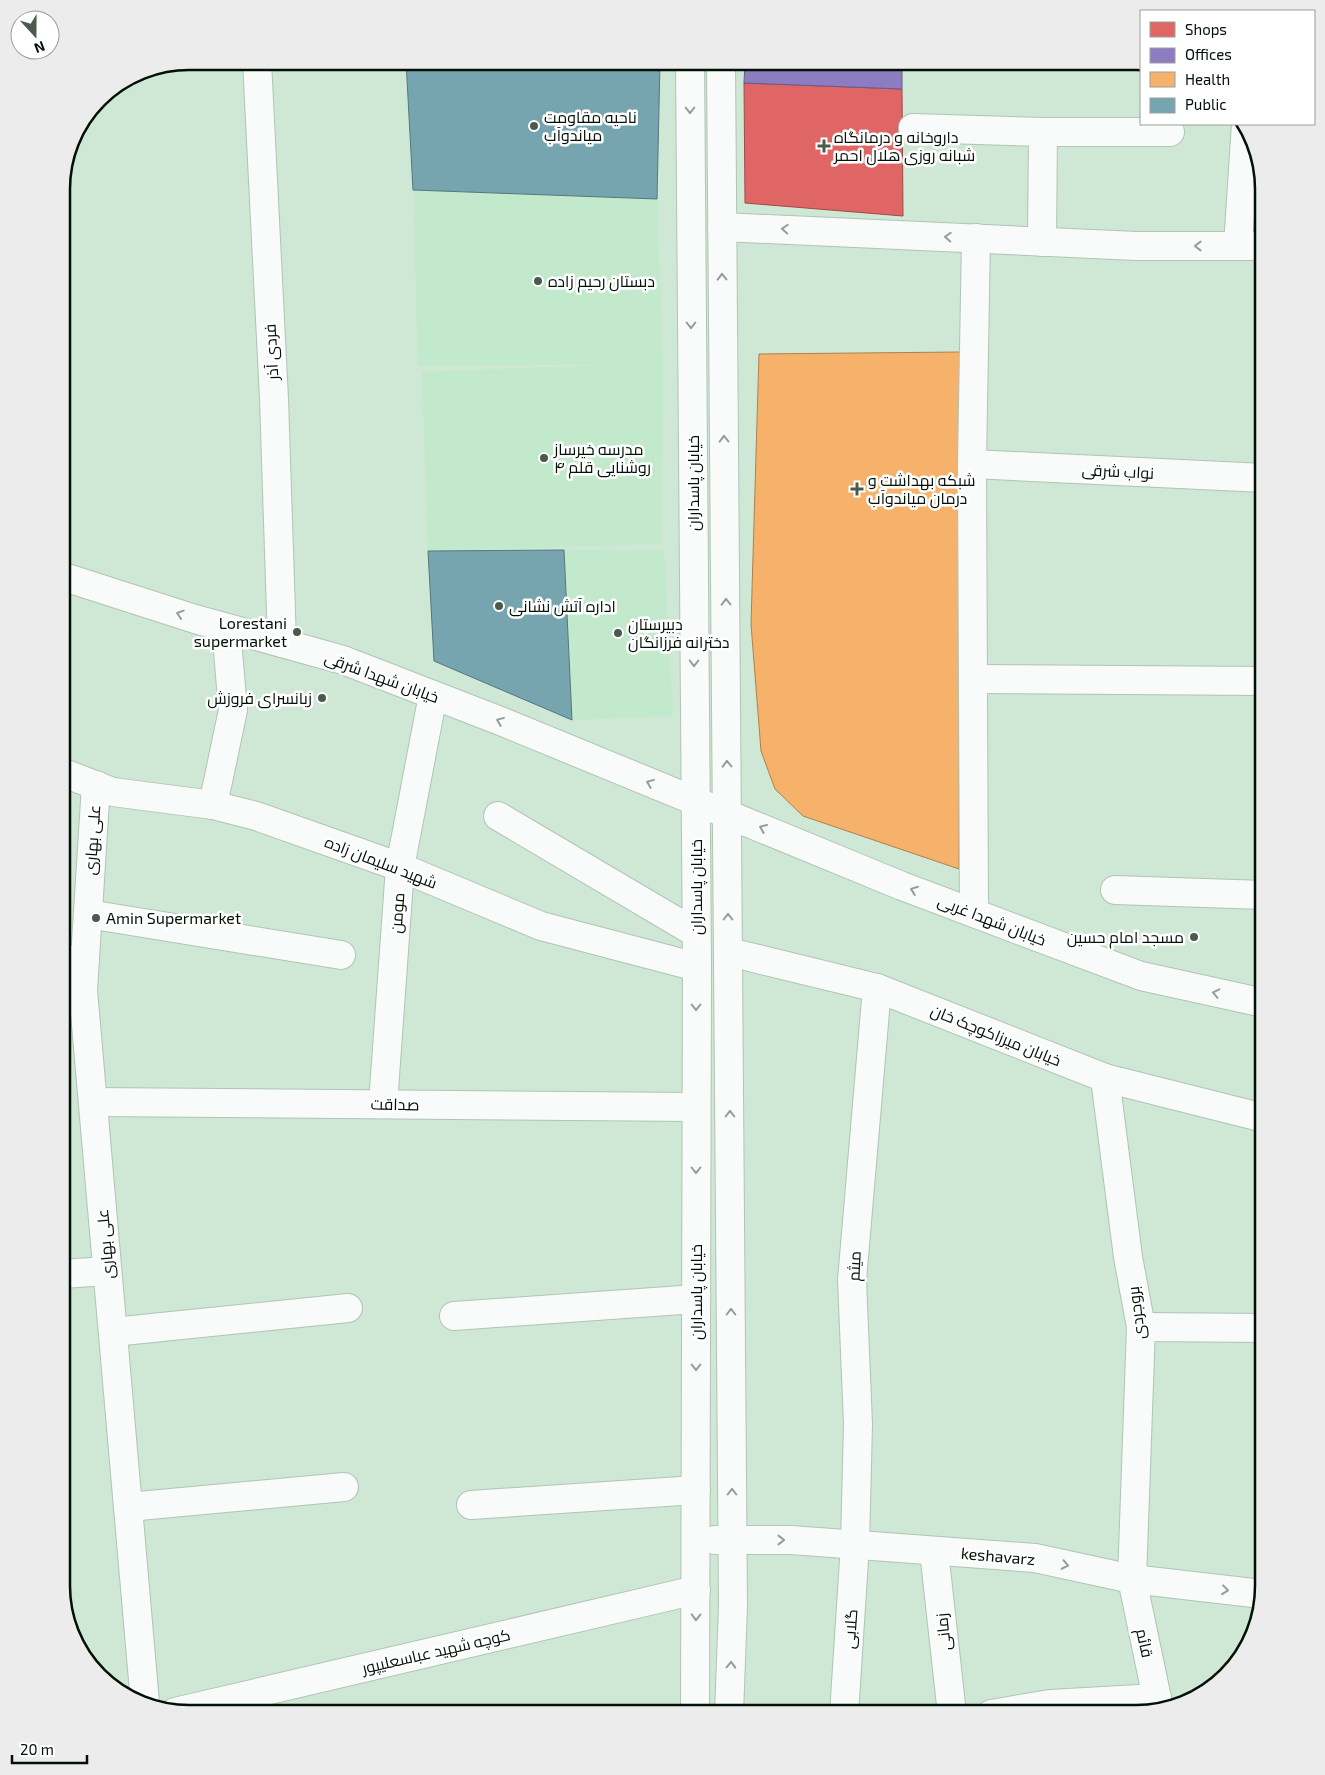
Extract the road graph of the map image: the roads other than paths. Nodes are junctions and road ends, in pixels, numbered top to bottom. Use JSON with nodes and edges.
{"nodes":[{"id":1,"x":257,"y":70,"type":"edge"},
{"id":2,"x":690,"y":70,"type":"edge"},
{"id":3,"x":721,"y":70,"type":"edge"},
{"id":4,"x":913,"y":128,"type":"dead end"},
{"id":5,"x":1043,"y":132,"type":"junction"},
{"id":6,"x":1170,"y":132,"type":"dead end"},
{"id":7,"x":1247,"y":145,"type":"edge"},
{"id":8,"x":722,"y":226,"type":"junction"},
{"id":9,"x":976,"y":238,"type":"junction"},
{"id":10,"x":1042,"y":242,"type":"junction"},
{"id":11,"x":1251,"y":246,"type":"edge"},
{"id":12,"x":972,"y":464,"type":"junction"},
{"id":13,"x":1255,"y":478,"type":"edge"},
{"id":14,"x":70,"y":579,"type":"edge"},
{"id":15,"x":226,"y":628,"type":"junction"},
{"id":16,"x":282,"y":643,"type":"junction"},
{"id":17,"x":972,"y":679,"type":"junction"},
{"id":18,"x":1255,"y":681,"type":"edge"},
{"id":19,"x":433,"y":695,"type":"junction"},
{"id":20,"x":70,"y":775,"type":"edge"},
{"id":21,"x":96,"y":785,"type":"junction"},
{"id":22,"x":695,"y":801,"type":"junction"},
{"id":23,"x":213,"y":805,"type":"junction"},
{"id":24,"x":728,"y":813,"type":"junction"},
{"id":25,"x":498,"y":816,"type":"dead end"},
{"id":26,"x":400,"y":867,"type":"junction"},
{"id":27,"x":1115,"y":890,"type":"dead end"},
{"id":28,"x":1255,"y":895,"type":"edge"},
{"id":29,"x":974,"y":913,"type":"junction"},
{"id":30,"x":88,"y":914,"type":"junction"},
{"id":31,"x":696,"y":933,"type":"junction"},
{"id":32,"x":728,"y":952,"type":"junction"},
{"id":33,"x":340,"y":955,"type":"dead end"},
{"id":34,"x":73,"y":960,"type":"edge"},
{"id":35,"x":696,"y":967,"type":"junction"},
{"id":36,"x":877,"y":988,"type":"junction"},
{"id":37,"x":1255,"y":1001,"type":"edge"},
{"id":38,"x":1105,"y":1078,"type":"junction"},
{"id":39,"x":93,"y":1102,"type":"junction"},
{"id":40,"x":383,"y":1104,"type":"junction"},
{"id":41,"x":696,"y":1107,"type":"junction"},
{"id":42,"x":1255,"y":1116,"type":"edge"},
{"id":43,"x":107,"y":1271,"type":"junction"},
{"id":44,"x":70,"y":1273,"type":"edge"},
{"id":45,"x":696,"y":1300,"type":"junction"},
{"id":46,"x":348,"y":1308,"type":"dead end"},
{"id":47,"x":454,"y":1316,"type":"dead end"},
{"id":48,"x":1141,"y":1326,"type":"junction"},
{"id":49,"x":1255,"y":1328,"type":"edge"},
{"id":50,"x":113,"y":1332,"type":"junction"},
{"id":51,"x":344,"y":1487,"type":"dead end"},
{"id":52,"x":696,"y":1490,"type":"junction"},
{"id":53,"x":471,"y":1505,"type":"dead end"},
{"id":54,"x":128,"y":1507,"type":"junction"},
{"id":55,"x":696,"y":1540,"type":"junction"},
{"id":56,"x":732,"y":1540,"type":"junction"},
{"id":57,"x":855,"y":1545,"type":"junction"},
{"id":58,"x":934,"y":1551,"type":"junction"},
{"id":59,"x":1132,"y":1579,"type":"junction"},
{"id":60,"x":696,"y":1590,"type":"junction"},
{"id":61,"x":1255,"y":1593,"type":"edge"},
{"id":62,"x":144,"y":1697,"type":"edge"},
{"id":63,"x":1158,"y":1703,"type":"edge"},
{"id":64,"x":205,"y":1705,"type":"edge"},
{"id":65,"x":695,"y":1705,"type":"edge"},
{"id":66,"x":729,"y":1705,"type":"edge"},
{"id":67,"x":845,"y":1705,"type":"edge"},
{"id":68,"x":951,"y":1705,"type":"edge"},
{"id":69,"x":1122,"y":1705,"type":"edge"}],
"edges":[{"from":1,"to":16,"type":"street","name":"فردی آذر"},
{"from":2,"to":22,"type":"street","name":"خیابان پاسداران","one_way":true},
{"from":3,"to":8,"type":"street","name":"خیابان پاسداران"},
{"from":4,"to":5,"type":"street"},
{"from":5,"to":6,"type":"street"},
{"from":5,"to":10,"type":"street"},
{"from":7,"to":11,"type":"street"},
{"from":9,"to":8,"type":"street","one_way":true},
{"from":24,"to":8,"type":"street","name":"خیابان پاسداران","one_way":true},
{"from":9,"to":10,"type":"street"},
{"from":9,"to":12,"type":"street"},
{"from":11,"to":10,"type":"street","one_way":true},
{"from":12,"to":13,"type":"street","name":"نواب شرقی"},
{"from":12,"to":17,"type":"street"},
{"from":15,"to":14,"type":"street","name":"خیابان شهدا شرقی","one_way":true},
{"from":15,"to":16,"type":"street","name":"خیابان شهدا شرقی"},
{"from":15,"to":23,"type":"street"},
{"from":16,"to":19,"type":"street","name":"خیابان شهدا شرقی"},
{"from":17,"to":18,"type":"street"},
{"from":17,"to":29,"type":"street"},
{"from":22,"to":19,"type":"street","name":"خیابان شهدا شرقی","one_way":true},
{"from":19,"to":26,"type":"street","name":"مومن"},
{"from":20,"to":21,"type":"street","name":"شهید سلیمان زاده"},
{"from":21,"to":23,"type":"street","name":"شهید سلیمان زاده"},
{"from":21,"to":30,"type":"street","name":"علی بهاری"},
{"from":22,"to":24,"type":"street","name":"خیابان شهدا شرقی"},
{"from":22,"to":31,"type":"street","name":"خیابان پاسداران"},
{"from":23,"to":26,"type":"street","name":"شهید سلیمان زاده"},
{"from":29,"to":24,"type":"street","name":"خیابان شهدا غربی","one_way":true},
{"from":32,"to":24,"type":"street","name":"خیابان پاسداران","one_way":true},
{"from":25,"to":31,"type":"street"},
{"from":26,"to":35,"type":"street","name":"شهید سلیمان زاده"},
{"from":26,"to":40,"type":"street","name":"مومن"},
{"from":27,"to":28,"type":"street"},
{"from":37,"to":29,"type":"street","name":"خیابان شهدا غربی","one_way":true},
{"from":30,"to":33,"type":"street"},
{"from":30,"to":34,"type":"street","name":"علی بهاری"},
{"from":31,"to":35,"type":"street","name":"خیابان پاسداران"},
{"from":32,"to":36,"type":"street","name":"خیابان میرزاکوچک خان"},
{"from":56,"to":32,"type":"street","name":"خیابان پاسداران","one_way":true},
{"from":34,"to":39,"type":"street","name":"علی بهاری"},
{"from":35,"to":41,"type":"street","name":"خیابان پاسداران","one_way":true},
{"from":36,"to":38,"type":"street","name":"خیابان میرزاکوچک خان"},
{"from":36,"to":57,"type":"street","name":"میثم"},
{"from":38,"to":42,"type":"street","name":"خیابان میرزاکوچک خان"},
{"from":38,"to":48,"type":"street","name":"بروجردی"},
{"from":39,"to":40,"type":"street","name":"صداقت"},
{"from":39,"to":43,"type":"street","name":"علی بهاری"},
{"from":40,"to":41,"type":"street","name":"صداقت"},
{"from":41,"to":45,"type":"street","name":"خیابان پاسداران","one_way":true},
{"from":43,"to":44,"type":"street"},
{"from":43,"to":50,"type":"street","name":"علی بهاری"},
{"from":45,"to":47,"type":"street"},
{"from":45,"to":52,"type":"street","name":"خیابان پاسداران","one_way":true},
{"from":46,"to":50,"type":"street"},
{"from":48,"to":49,"type":"street"},
{"from":48,"to":59,"type":"street","name":"بروجردی"},
{"from":50,"to":54,"type":"street","name":"علی بهاری"},
{"from":51,"to":54,"type":"street"},
{"from":52,"to":53,"type":"street"},
{"from":52,"to":55,"type":"street","name":"خیابان پاسداران"},
{"from":54,"to":62,"type":"street","name":"علی بهاری"},
{"from":55,"to":56,"type":"street","name":"keshavarz"},
{"from":55,"to":60,"type":"street","name":"خیابان پاسداران"},
{"from":56,"to":57,"type":"street","name":"keshavarz","one_way":true},
{"from":66,"to":56,"type":"street","one_way":true},
{"from":57,"to":58,"type":"street","name":"keshavarz"},
{"from":57,"to":67,"type":"street","name":"گلابی"},
{"from":58,"to":59,"type":"street","name":"keshavarz","one_way":true},
{"from":58,"to":68,"type":"street","name":"زمانی"},
{"from":59,"to":61,"type":"street","name":"keshavarz","one_way":true},
{"from":59,"to":63,"type":"street","name":"قائم"},
{"from":60,"to":64,"type":"street","name":"کوچه شهید عباسعلیپور"},
{"from":60,"to":65,"type":"street","name":"خیابان پاسداران","one_way":true},
{"from":63,"to":69,"type":"street"}]}
